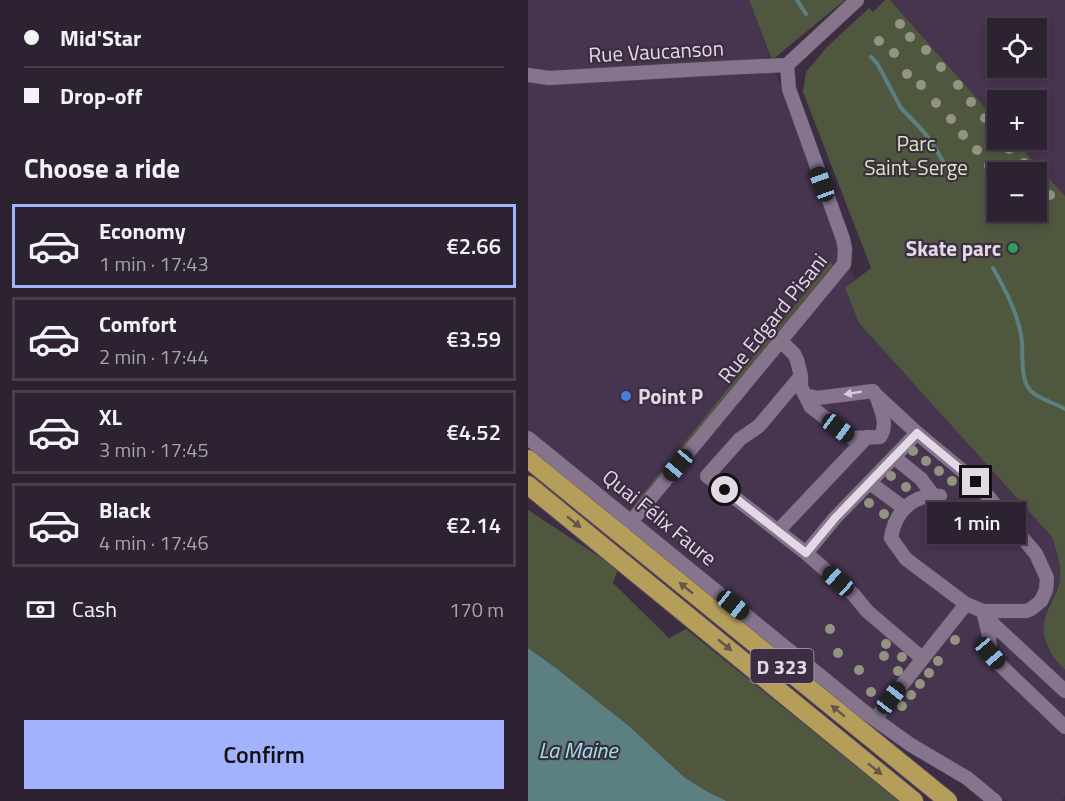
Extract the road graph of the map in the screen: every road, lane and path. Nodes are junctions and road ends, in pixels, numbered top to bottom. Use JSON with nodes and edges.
{"nodes":[{"id":1,"x":857,"y":0,"type":"edge"},
{"id":2,"x":787,"y":65,"type":"junction"},
{"id":3,"x":528,"y":75,"type":"edge"},
{"id":4,"x":781,"y":341,"type":"junction"},
{"id":5,"x":801,"y":376,"type":"junction"},
{"id":6,"x":876,"y":394,"type":"junction"},
{"id":7,"x":804,"y":395,"type":"junction"},
{"id":8,"x":917,"y":433,"type":"junction"},
{"id":9,"x":867,"y":437,"type":"junction"},
{"id":10,"x":528,"y":438,"type":"edge"},
{"id":11,"x":894,"y":458,"type":"junction"},
{"id":12,"x":528,"y":459,"type":"edge"},
{"id":13,"x":870,"y":483,"type":"junction"},
{"id":14,"x":528,"y":485,"type":"edge"},
{"id":15,"x":904,"y":508,"type":"junction"},
{"id":16,"x":630,"y":523,"type":"junction"},
{"id":17,"x":778,"y":531,"type":"junction"},
{"id":18,"x":806,"y":553,"type":"junction"},
{"id":19,"x":966,"y":604,"type":"junction"},
{"id":20,"x":986,"y":611,"type":"junction"},
{"id":21,"x":922,"y":658,"type":"junction"},
{"id":22,"x":1065,"y":691,"type":"edge"},
{"id":23,"x":875,"y":719,"type":"junction"},
{"id":24,"x":1065,"y":727,"type":"edge"},
{"id":25,"x":914,"y":801,"type":"edge"},
{"id":26,"x":948,"y":801,"type":"edge"},
{"id":27,"x":995,"y":801,"type":"edge"}],
"edges":[{"from":1,"to":2,"type":"street"},
{"from":2,"to":3,"type":"street","name":"Rue Vaucanson"},
{"from":2,"to":4,"type":"street","name":"Rue Edgard Pisani"},
{"from":4,"to":5,"type":"street"},
{"from":4,"to":16,"type":"street","name":"Rue Edgard Pisani"},
{"from":5,"to":7,"type":"street"},
{"from":5,"to":17,"type":"street"},
{"from":6,"to":7,"type":"street","one_way":true},
{"from":6,"to":8,"type":"street"},
{"from":6,"to":9,"type":"street"},
{"from":7,"to":9,"type":"street"},
{"from":8,"to":11,"type":"street"},
{"from":8,"to":20,"type":"street"},
{"from":9,"to":17,"type":"street"},
{"from":10,"to":16,"type":"street","name":"Quai Félix Faure"},
{"from":11,"to":13,"type":"street"},
{"from":11,"to":15,"type":"street"},
{"from":26,"to":12,"type":"highway","name":"Quai Félix Faure","number":"D 323","one_way":true},
{"from":13,"to":15,"type":"street"},
{"from":13,"to":18,"type":"street"},
{"from":14,"to":25,"type":"highway","number":"D 323","one_way":true},
{"from":15,"to":19,"type":"street"},
{"from":16,"to":23,"type":"street","name":"Quai Félix Faure"},
{"from":17,"to":18,"type":"street"},
{"from":18,"to":21,"type":"street"},
{"from":19,"to":20,"type":"street"},
{"from":19,"to":21,"type":"street"},
{"from":20,"to":22,"type":"street"},
{"from":20,"to":24,"type":"street"},
{"from":21,"to":23,"type":"street"},
{"from":23,"to":27,"type":"street","name":"Quai Félix Faure"}]}
